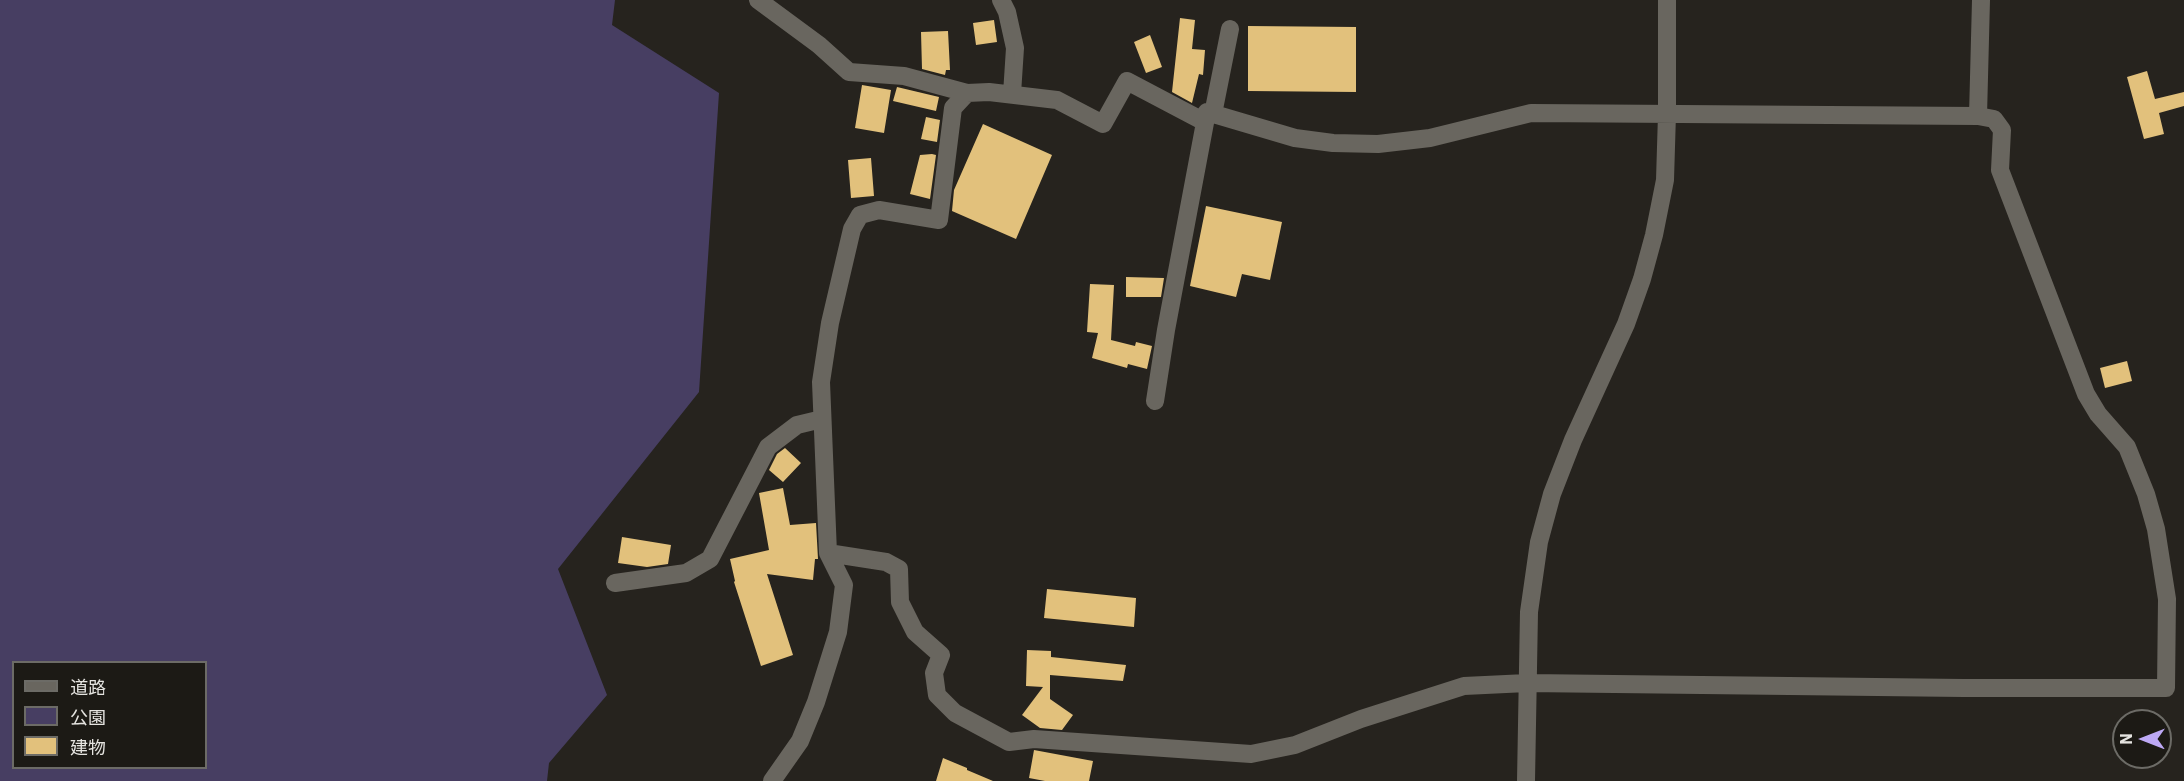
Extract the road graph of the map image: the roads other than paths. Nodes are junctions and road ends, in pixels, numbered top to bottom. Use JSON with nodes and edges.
{"nodes":[{"id":1,"x":758,"y":0,"type":"edge"},
{"id":2,"x":1001,"y":0,"type":"edge"},
{"id":3,"x":1667,"y":0,"type":"edge"},
{"id":4,"x":1981,"y":0,"type":"edge"},
{"id":5,"x":1230,"y":30,"type":"dead end"},
{"id":6,"x":967,"y":93,"type":"junction"},
{"id":7,"x":1012,"y":94,"type":"junction"},
{"id":8,"x":1210,"y":113,"type":"junction"},
{"id":9,"x":1667,"y":114,"type":"junction"},
{"id":10,"x":1978,"y":116,"type":"junction"},
{"id":11,"x":1155,"y":401,"type":"dead end"},
{"id":12,"x":822,"y":419,"type":"junction"},
{"id":13,"x":828,"y":553,"type":"junction"},
{"id":14,"x":615,"y":583,"type":"dead end"},
{"id":15,"x":2176,"y":597,"type":"edge"},
{"id":16,"x":1527,"y":683,"type":"junction"},
{"id":17,"x":772,"y":781,"type":"edge"},
{"id":18,"x":1526,"y":781,"type":"edge"}],
"edges":[{"from":1,"to":6,"type":"street"},
{"from":2,"to":7,"type":"street"},
{"from":3,"to":9,"type":"street"},
{"from":4,"to":10,"type":"street"},
{"from":5,"to":8,"type":"street"},
{"from":6,"to":7,"type":"street"},
{"from":6,"to":12,"type":"street"},
{"from":7,"to":8,"type":"street"},
{"from":8,"to":9,"type":"street"},
{"from":8,"to":11,"type":"street"},
{"from":9,"to":10,"type":"street"},
{"from":9,"to":16,"type":"street"},
{"from":10,"to":15,"type":"street"},
{"from":12,"to":13,"type":"street"},
{"from":12,"to":14,"type":"street"},
{"from":13,"to":16,"type":"street"},
{"from":13,"to":17,"type":"street"},
{"from":15,"to":16,"type":"street"},
{"from":16,"to":18,"type":"street"}]}
